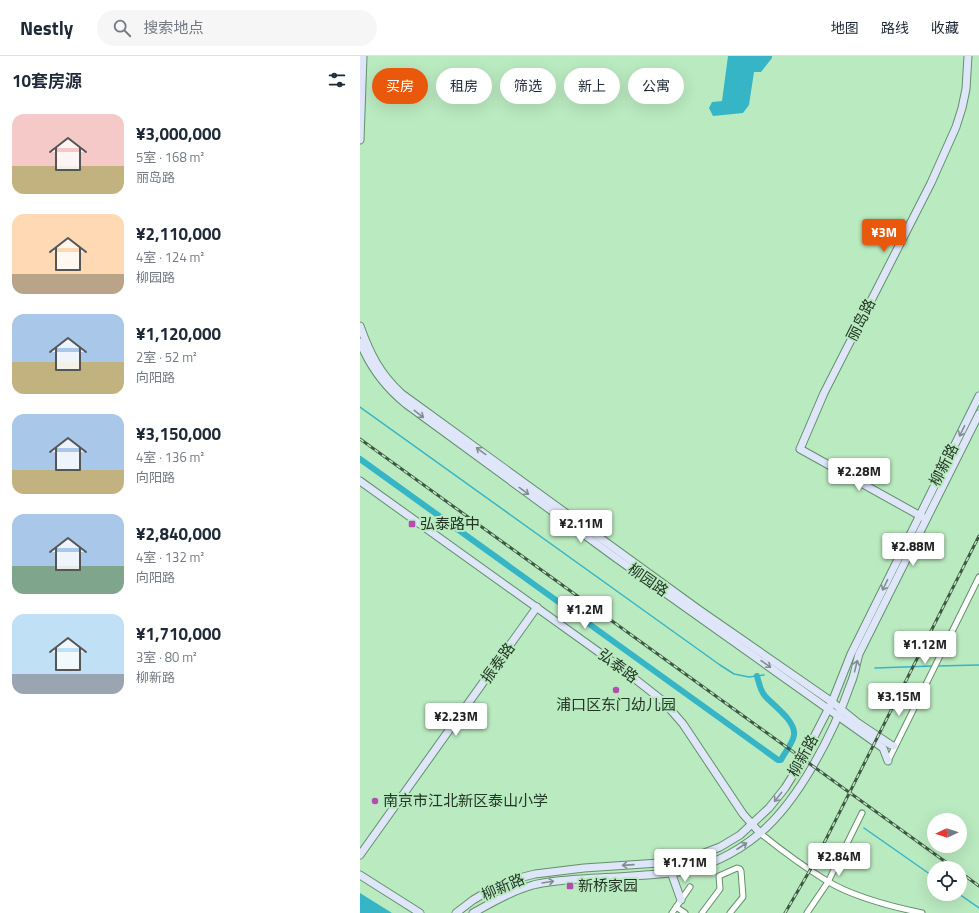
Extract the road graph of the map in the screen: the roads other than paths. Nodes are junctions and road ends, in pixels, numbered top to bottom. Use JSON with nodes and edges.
{"nodes":[{"id":1,"x":363,"y":56,"type":"edge"},
{"id":2,"x":968,"y":56,"type":"edge"},
{"id":3,"x":360,"y":140,"type":"edge"},
{"id":4,"x":360,"y":326,"type":"edge"},
{"id":5,"x":360,"y":342,"type":"edge"},
{"id":6,"x":979,"y":396,"type":"edge"},
{"id":7,"x":979,"y":414,"type":"edge"},
{"id":8,"x":360,"y":481,"type":"edge"},
{"id":9,"x":919,"y":515,"type":"junction"},
{"id":10,"x":927,"y":519,"type":"junction"},
{"id":11,"x":979,"y":577,"type":"edge"},
{"id":12,"x":537,"y":608,"type":"junction"},
{"id":13,"x":830,"y":705,"type":"junction"},
{"id":14,"x":840,"y":712,"type":"junction"},
{"id":15,"x":894,"y":746,"type":"junction"},
{"id":16,"x":888,"y":761,"type":"joint"},
{"id":17,"x":862,"y":813,"type":"dead end"},
{"id":18,"x":752,"y":825,"type":"junction"},
{"id":19,"x":760,"y":833,"type":"junction"},
{"id":20,"x":360,"y":855,"type":"edge"},
{"id":21,"x":671,"y":872,"type":"junction"},
{"id":22,"x":360,"y":875,"type":"edge"},
{"id":23,"x":828,"y":882,"type":"junction"},
{"id":24,"x":690,"y":887,"type":"dead end"},
{"id":25,"x":681,"y":900,"type":"junction"},
{"id":26,"x":676,"y":907,"type":"junction"},
{"id":27,"x":420,"y":913,"type":"edge"},
{"id":28,"x":456,"y":913,"type":"edge"},
{"id":29,"x":473,"y":913,"type":"edge"},
{"id":30,"x":672,"y":913,"type":"edge"},
{"id":31,"x":685,"y":913,"type":"edge"},
{"id":32,"x":702,"y":913,"type":"edge"},
{"id":33,"x":730,"y":913,"type":"edge"},
{"id":34,"x":807,"y":913,"type":"edge"},
{"id":35,"x":922,"y":913,"type":"edge"}],
"edges":[{"from":1,"to":3,"type":"street"},
{"from":2,"to":9,"type":"street","name":"丽岛路"},
{"from":13,"to":4,"type":"street","name":"柳园路","one_way":true},
{"from":5,"to":13,"type":"street","name":"柳园路","one_way":true},
{"from":6,"to":9,"type":"street","name":"柳新路","one_way":true},
{"from":7,"to":10,"type":"street","name":"柳新路"},
{"from":8,"to":12,"type":"street","name":"弘泰路"},
{"from":9,"to":10,"type":"street","name":"丽岛路"},
{"from":9,"to":13,"type":"street","name":"柳新路","one_way":true},
{"from":14,"to":10,"type":"street","name":"柳新路","one_way":true},
{"from":11,"to":15,"type":"street"},
{"from":12,"to":18,"type":"street","name":"弘泰路"},
{"from":12,"to":20,"type":"street","name":"振泰路"},
{"from":13,"to":14,"type":"street"},
{"from":13,"to":18,"type":"street","name":"柳新路","one_way":true},
{"from":14,"to":15,"type":"street"},
{"from":14,"to":16,"type":"street"},
{"from":14,"to":19,"type":"street","name":"柳新路"},
{"from":15,"to":16,"type":"street"},
{"from":17,"to":23,"type":"street"},
{"from":18,"to":19,"type":"street","name":"弘泰路"},
{"from":18,"to":28,"type":"street","name":"柳新路","one_way":true},
{"from":21,"to":19,"type":"street","name":"柳新路","one_way":true},
{"from":19,"to":23,"type":"street"},
{"from":21,"to":25,"type":"street"},
{"from":29,"to":21,"type":"street","name":"柳新路","one_way":true},
{"from":22,"to":27,"type":"street"},
{"from":23,"to":34,"type":"street"},
{"from":23,"to":35,"type":"street"},
{"from":24,"to":25,"type":"street"},
{"from":25,"to":26,"type":"street"},
{"from":26,"to":30,"type":"street"},
{"from":26,"to":31,"type":"street"},
{"from":32,"to":33,"type":"street"}]}
